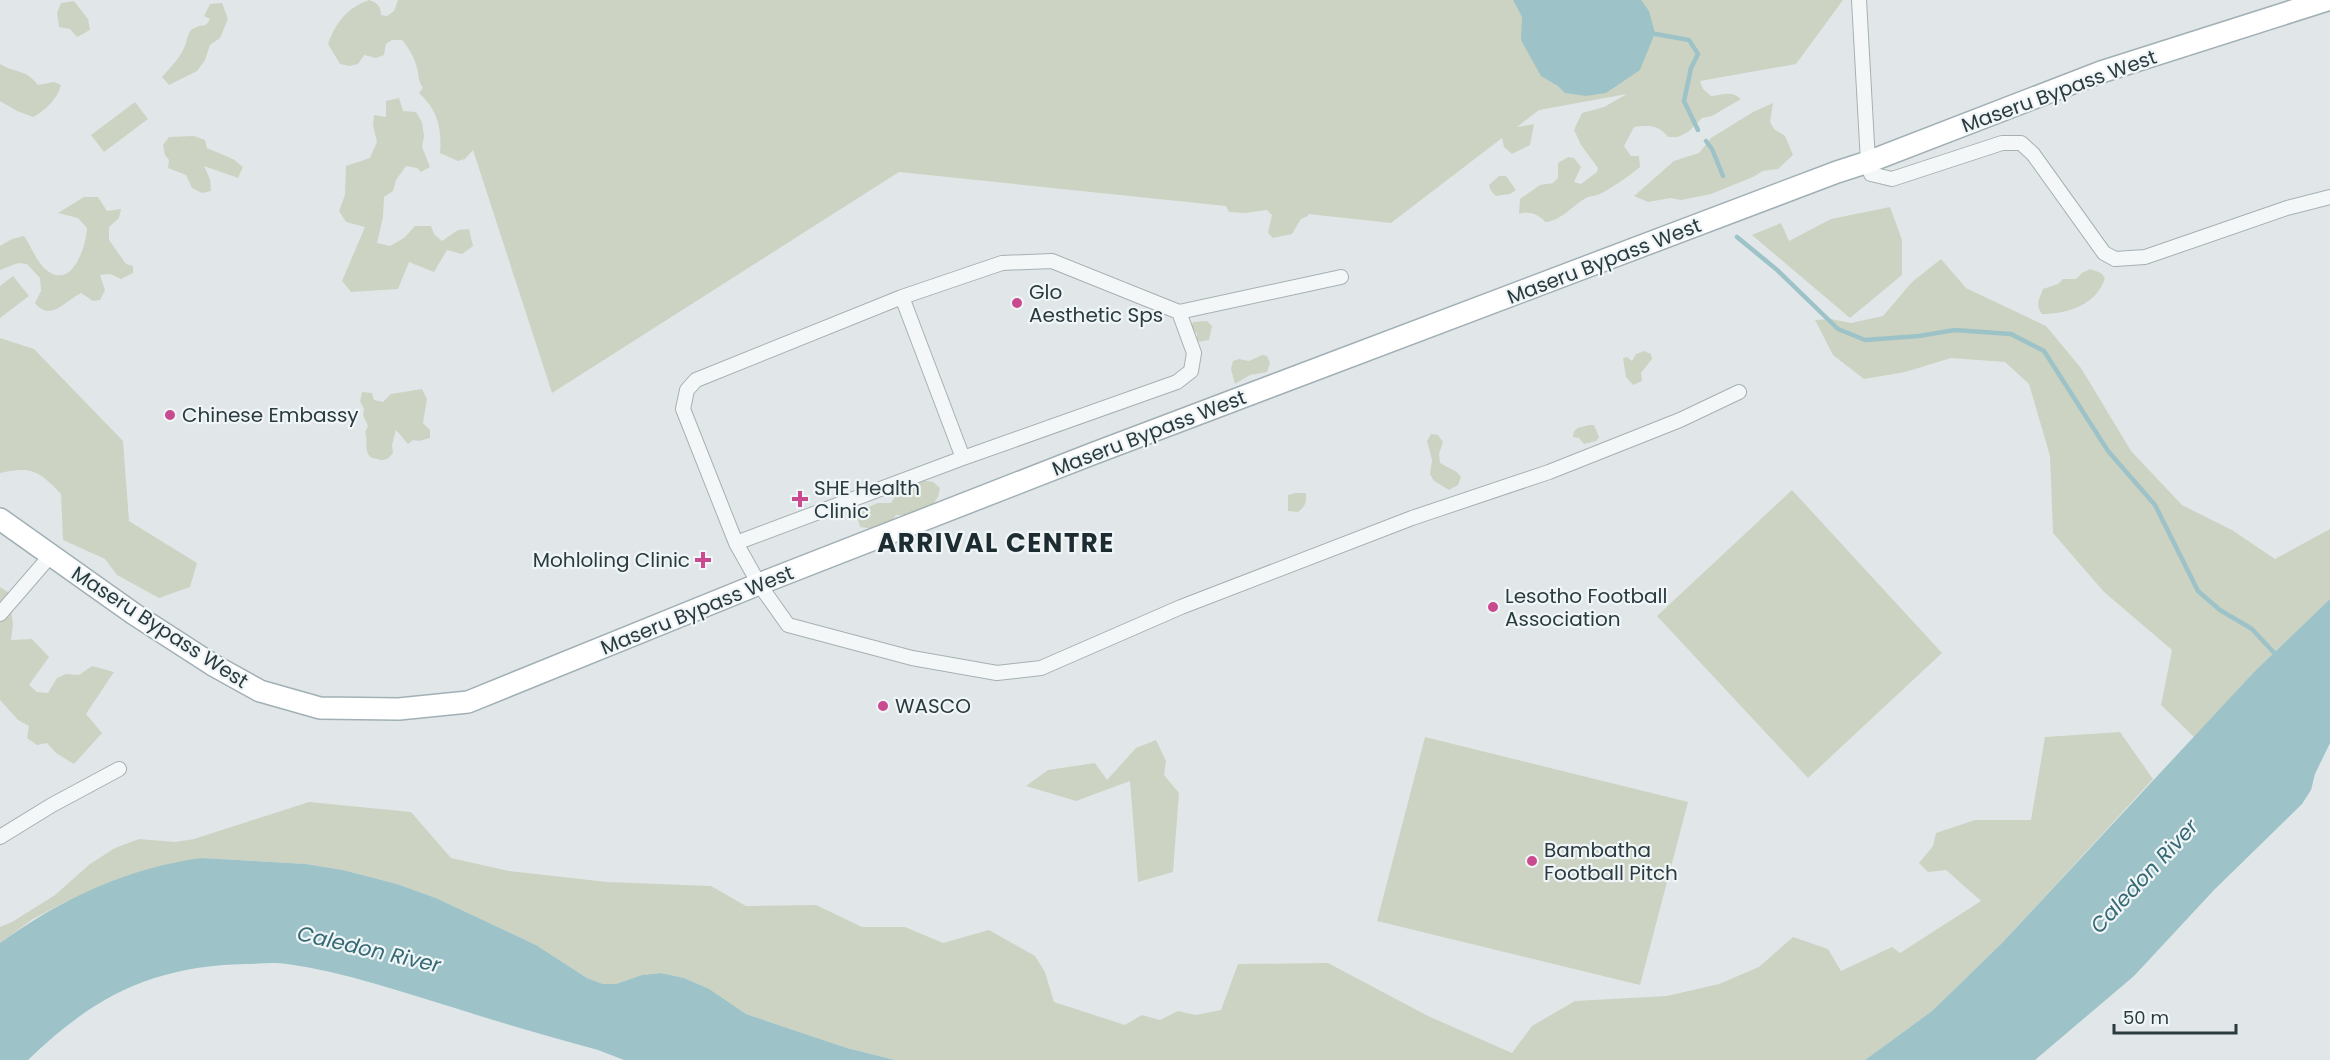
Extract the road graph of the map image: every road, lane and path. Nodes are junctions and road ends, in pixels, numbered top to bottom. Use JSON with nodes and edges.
{"nodes":[{"id":1,"x":1859,"y":0,"type":"edge"},
{"id":2,"x":2327,"y":0,"type":"edge"},
{"id":3,"x":1868,"y":162,"type":"junction"},
{"id":4,"x":2330,"y":197,"type":"edge"},
{"id":5,"x":1341,"y":277,"type":"dead end"},
{"id":6,"x":902,"y":297,"type":"junction"},
{"id":7,"x":1179,"y":312,"type":"junction"},
{"id":8,"x":1739,"y":392,"type":"dead end"},
{"id":9,"x":963,"y":458,"type":"junction"},
{"id":10,"x":0,"y":519,"type":"edge"},
{"id":11,"x":736,"y":543,"type":"junction"},
{"id":12,"x":51,"y":555,"type":"junction"},
{"id":13,"x":759,"y":584,"type":"junction"},
{"id":14,"x":0,"y":614,"type":"edge"},
{"id":15,"x":119,"y":769,"type":"dead end"},
{"id":16,"x":0,"y":837,"type":"edge"}],
"edges":[{"from":1,"to":3,"type":"street"},
{"from":2,"to":3,"type":"main road","name":"Maseru Bypass West"},
{"from":3,"to":4,"type":"street"},
{"from":3,"to":13,"type":"main road","name":"Maseru Bypass West"},
{"from":5,"to":7,"type":"street"},
{"from":6,"to":7,"type":"street"},
{"from":6,"to":9,"type":"street"},
{"from":6,"to":11,"type":"street"},
{"from":7,"to":9,"type":"street"},
{"from":8,"to":13,"type":"street"},
{"from":9,"to":11,"type":"street"},
{"from":10,"to":12,"type":"main road","name":"Maseru Bypass West"},
{"from":11,"to":13,"type":"street"},
{"from":12,"to":13,"type":"main road","name":"Maseru Bypass West"},
{"from":12,"to":14,"type":"street"},
{"from":15,"to":16,"type":"street"}]}
